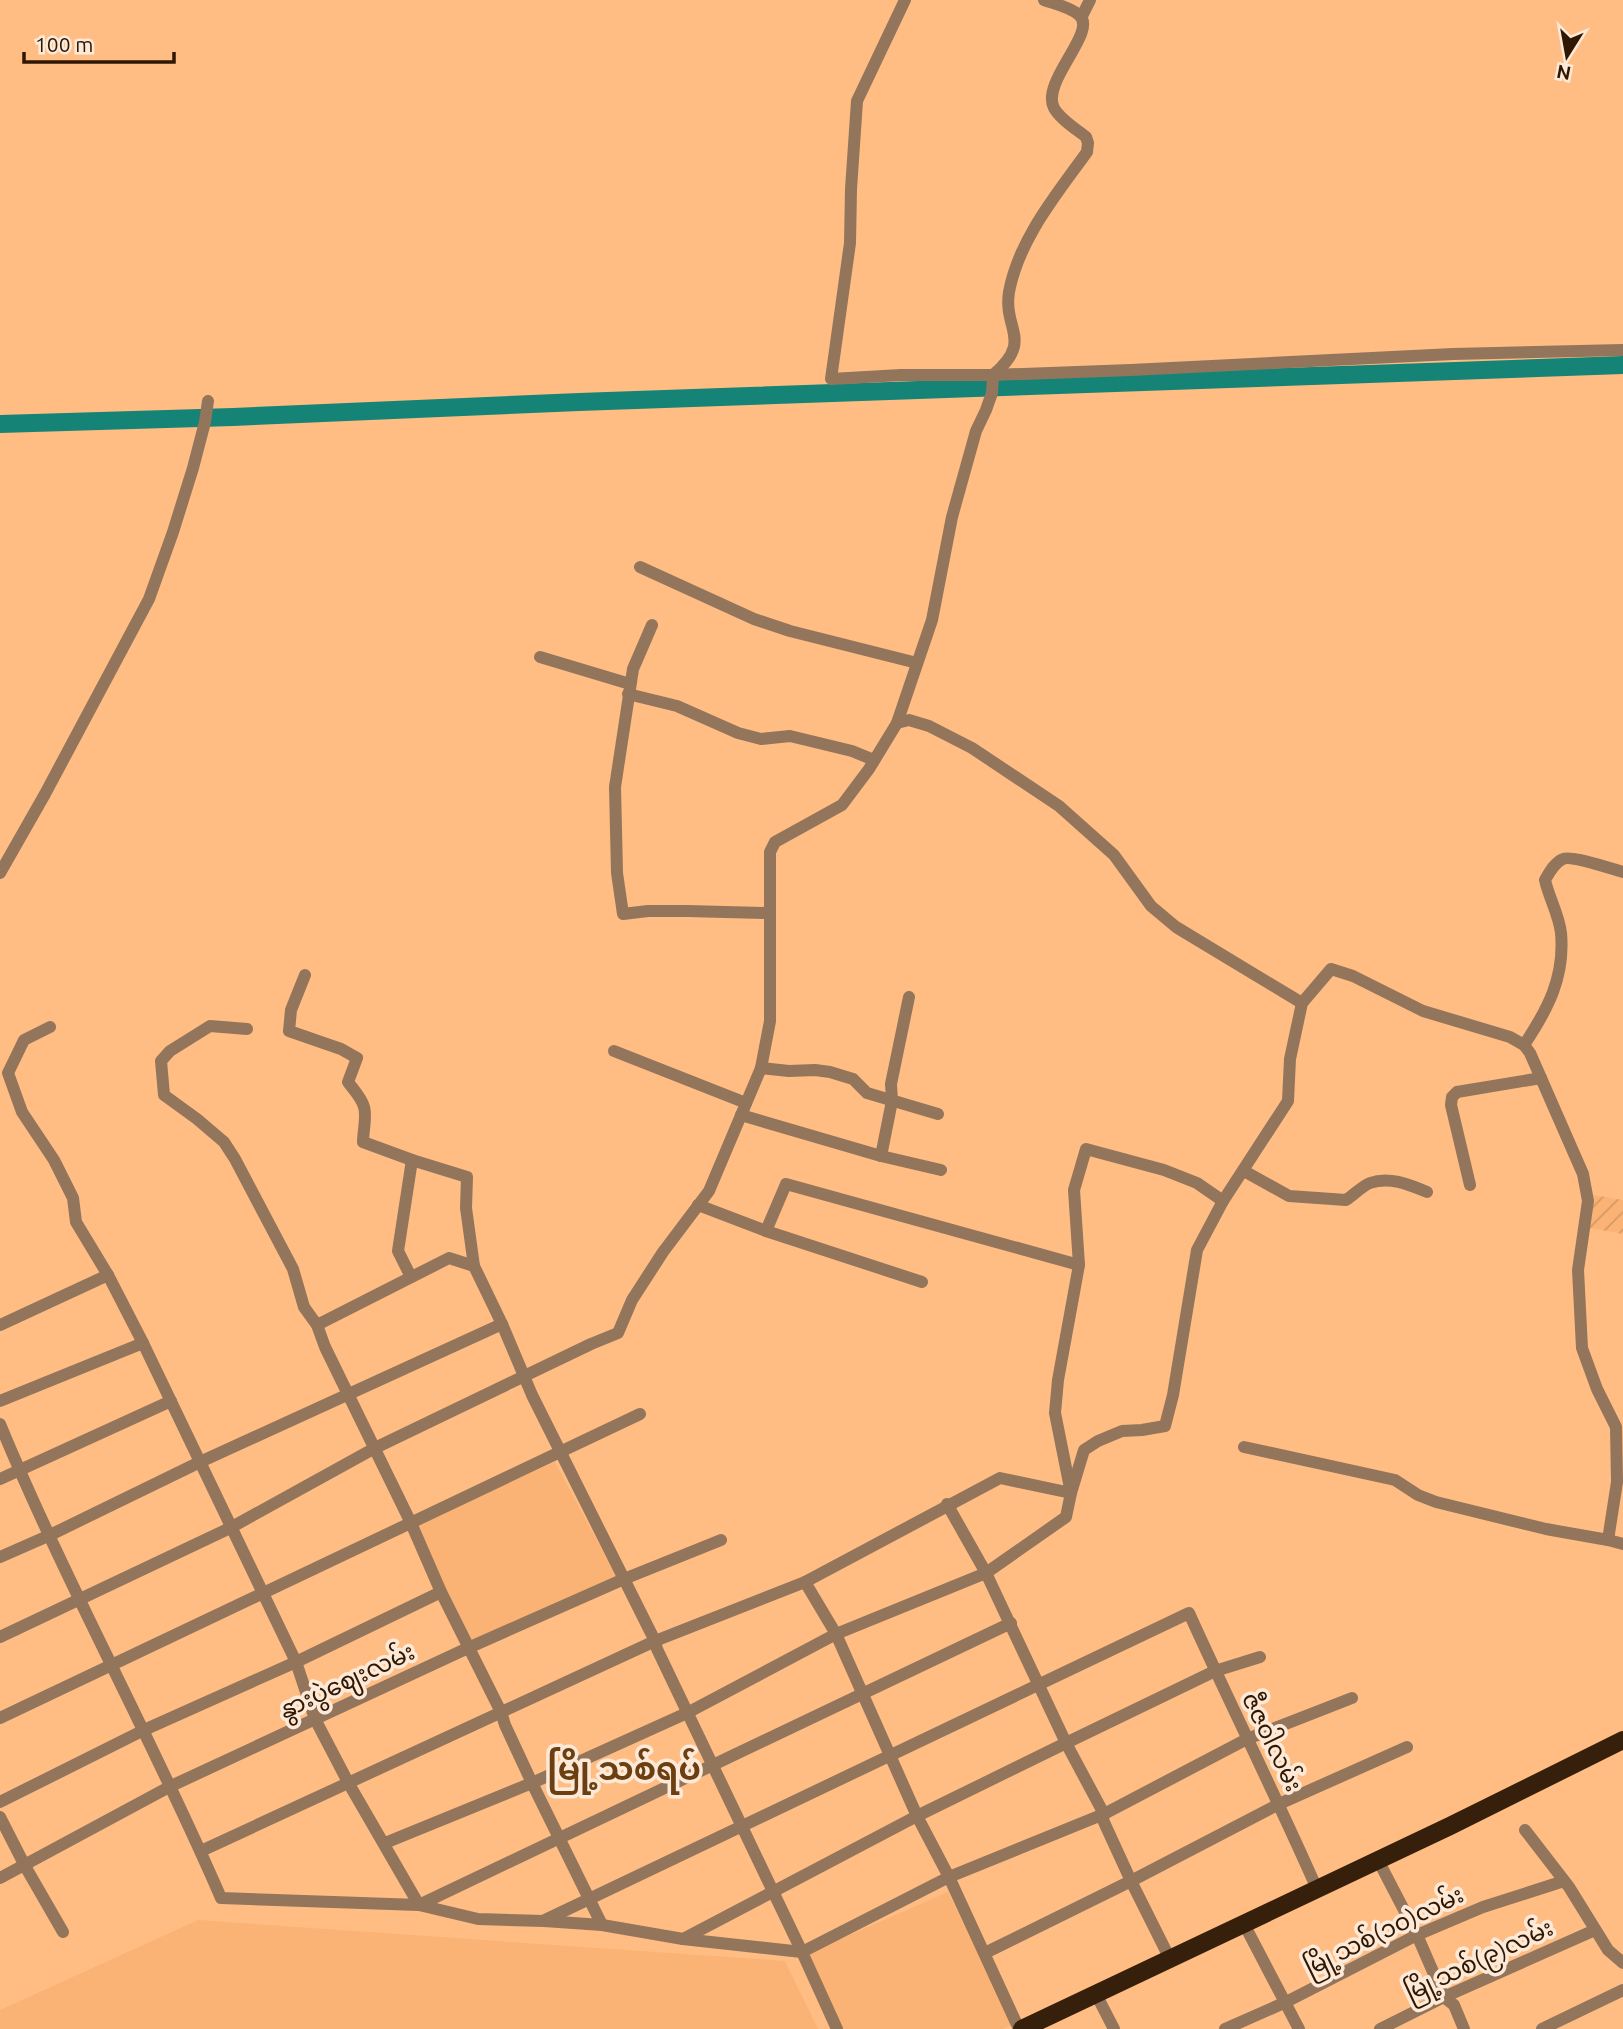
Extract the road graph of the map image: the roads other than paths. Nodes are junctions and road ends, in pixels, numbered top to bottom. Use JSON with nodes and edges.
{"nodes":[{"id":1,"x":905,"y":0,"type":"edge"},
{"id":2,"x":1044,"y":0,"type":"edge"},
{"id":3,"x":1090,"y":0,"type":"edge"},
{"id":4,"x":1082,"y":16,"type":"junction"},
{"id":5,"x":1623,"y":350,"type":"edge"},
{"id":6,"x":993,"y":375,"type":"junction"},
{"id":7,"x":208,"y":401,"type":"dead end"},
{"id":8,"x":640,"y":567,"type":"dead end"},
{"id":9,"x":652,"y":625,"type":"dead end"},
{"id":10,"x":540,"y":657,"type":"dead end"},
{"id":11,"x":917,"y":663,"type":"junction"},
{"id":12,"x":629,"y":689,"type":"junction"},
{"id":13,"x":897,"y":723,"type":"junction"},
{"id":14,"x":874,"y":760,"type":"junction"},
{"id":15,"x":1623,"y":872,"type":"edge"},
{"id":16,"x":0,"y":873,"type":"edge"},
{"id":17,"x":769,"y":914,"type":"junction"},
{"id":18,"x":305,"y":975,"type":"dead end"},
{"id":19,"x":909,"y":997,"type":"dead end"},
{"id":20,"x":1302,"y":1003,"type":"junction"},
{"id":21,"x":50,"y":1027,"type":"dead end"},
{"id":22,"x":247,"y":1029,"type":"dead end"},
{"id":23,"x":1524,"y":1045,"type":"junction"},
{"id":24,"x":614,"y":1051,"type":"dead end"},
{"id":25,"x":761,"y":1068,"type":"junction"},
{"id":26,"x":1541,"y":1078,"type":"junction"},
{"id":27,"x":892,"y":1101,"type":"junction"},
{"id":28,"x":744,"y":1109,"type":"junction"},
{"id":29,"x":938,"y":1114,"type":"dead end"},
{"id":30,"x":881,"y":1156,"type":"junction"},
{"id":31,"x":412,"y":1160,"type":"junction"},
{"id":32,"x":941,"y":1170,"type":"dead end"},
{"id":33,"x":1244,"y":1171,"type":"junction"},
{"id":34,"x":1470,"y":1185,"type":"dead end"},
{"id":35,"x":1427,"y":1192,"type":"dead end"},
{"id":36,"x":1223,"y":1201,"type":"junction"},
{"id":37,"x":698,"y":1205,"type":"junction"},
{"id":38,"x":766,"y":1231,"type":"junction"},
{"id":39,"x":1079,"y":1265,"type":"junction"},
{"id":40,"x":474,"y":1266,"type":"junction"},
{"id":41,"x":108,"y":1275,"type":"junction"},
{"id":42,"x":411,"y":1277,"type":"junction"},
{"id":43,"x":922,"y":1282,"type":"dead end"},
{"id":44,"x":502,"y":1324,"type":"junction"},
{"id":45,"x":0,"y":1325,"type":"edge"},
{"id":46,"x":317,"y":1325,"type":"junction"},
{"id":47,"x":143,"y":1343,"type":"junction"},
{"id":48,"x":526,"y":1376,"type":"junction"},
{"id":49,"x":348,"y":1395,"type":"junction"},
{"id":50,"x":0,"y":1401,"type":"edge"},
{"id":51,"x":171,"y":1401,"type":"junction"},
{"id":52,"x":640,"y":1414,"type":"dead end"},
{"id":53,"x":0,"y":1424,"type":"edge"},
{"id":54,"x":1244,"y":1447,"type":"dead end"},
{"id":55,"x":375,"y":1448,"type":"junction"},
{"id":56,"x":560,"y":1451,"type":"junction"},
{"id":57,"x":200,"y":1462,"type":"junction"},
{"id":58,"x":19,"y":1470,"type":"junction"},
{"id":59,"x":0,"y":1479,"type":"edge"},
{"id":60,"x":1071,"y":1493,"type":"junction"},
{"id":61,"x":947,"y":1504,"type":"junction"},
{"id":62,"x":411,"y":1523,"type":"junction"},
{"id":63,"x":230,"y":1528,"type":"junction"},
{"id":64,"x":48,"y":1536,"type":"junction"},
{"id":65,"x":721,"y":1540,"type":"dead end"},
{"id":66,"x":1608,"y":1540,"type":"junction"},
{"id":67,"x":1623,"y":1544,"type":"edge"},
{"id":68,"x":0,"y":1557,"type":"edge"},
{"id":69,"x":986,"y":1573,"type":"junction"},
{"id":70,"x":624,"y":1579,"type":"junction"},
{"id":71,"x":806,"y":1582,"type":"junction"},
{"id":72,"x":441,"y":1592,"type":"junction"},
{"id":73,"x":263,"y":1593,"type":"junction"},
{"id":74,"x":78,"y":1599,"type":"junction"},
{"id":75,"x":1011,"y":1623,"type":"junction"},
{"id":76,"x":836,"y":1634,"type":"junction"},
{"id":77,"x":0,"y":1637,"type":"edge"},
{"id":78,"x":655,"y":1641,"type":"junction"},
{"id":79,"x":468,"y":1647,"type":"junction"},
{"id":80,"x":1260,"y":1657,"type":"dead end"},
{"id":81,"x":296,"y":1662,"type":"junction"},
{"id":82,"x":111,"y":1663,"type":"junction"},
{"id":83,"x":1215,"y":1671,"type":"junction"},
{"id":84,"x":1040,"y":1684,"type":"junction"},
{"id":85,"x":863,"y":1693,"type":"junction"},
{"id":86,"x":1352,"y":1698,"type":"dead end"},
{"id":87,"x":501,"y":1712,"type":"junction"},
{"id":88,"x":687,"y":1713,"type":"junction"},
{"id":89,"x":0,"y":1718,"type":"edge"},
{"id":90,"x":315,"y":1719,"type":"junction"},
{"id":91,"x":144,"y":1730,"type":"junction"},
{"id":92,"x":1247,"y":1740,"type":"junction"},
{"id":93,"x":1623,"y":1740,"type":"edge"},
{"id":94,"x":1066,"y":1742,"type":"junction"},
{"id":95,"x":1407,"y":1747,"type":"dead end"},
{"id":96,"x":890,"y":1755,"type":"junction"},
{"id":97,"x":712,"y":1765,"type":"junction"},
{"id":98,"x":532,"y":1783,"type":"junction"},
{"id":99,"x":349,"y":1784,"type":"junction"},
{"id":100,"x":171,"y":1786,"type":"junction"},
{"id":101,"x":0,"y":1802,"type":"edge"},
{"id":102,"x":1279,"y":1804,"type":"junction"},
{"id":103,"x":1104,"y":1814,"type":"junction"},
{"id":104,"x":917,"y":1816,"type":"junction"},
{"id":105,"x":0,"y":1817,"type":"edge"},
{"id":106,"x":741,"y":1827,"type":"junction"},
{"id":107,"x":1525,"y":1830,"type":"dead end"},
{"id":108,"x":559,"y":1838,"type":"junction"},
{"id":109,"x":384,"y":1843,"type":"junction"},
{"id":110,"x":201,"y":1852,"type":"junction"},
{"id":111,"x":1378,"y":1860,"type":"junction"},
{"id":112,"x":25,"y":1866,"type":"junction"},
{"id":113,"x":950,"y":1877,"type":"junction"},
{"id":114,"x":0,"y":1878,"type":"edge"},
{"id":115,"x":1131,"y":1881,"type":"junction"},
{"id":116,"x":1564,"y":1881,"type":"junction"},
{"id":117,"x":1317,"y":1889,"type":"junction"},
{"id":118,"x":772,"y":1892,"type":"junction"},
{"id":119,"x":589,"y":1899,"type":"junction"},
{"id":120,"x":419,"y":1905,"type":"junction"},
{"id":121,"x":544,"y":1921,"type":"junction"},
{"id":122,"x":1244,"y":1924,"type":"junction"},
{"id":123,"x":602,"y":1925,"type":"junction"},
{"id":124,"x":1595,"y":1930,"type":"junction"},
{"id":125,"x":64,"y":1932,"type":"dead end"},
{"id":126,"x":1417,"y":1936,"type":"junction"},
{"id":127,"x":683,"y":1939,"type":"junction"},
{"id":128,"x":802,"y":1952,"type":"junction"},
{"id":129,"x":985,"y":1953,"type":"junction"},
{"id":130,"x":1170,"y":1959,"type":"junction"},
{"id":131,"x":1623,"y":1964,"type":"edge"},
{"id":132,"x":1623,"y":1990,"type":"edge"},
{"id":133,"x":1096,"y":1994,"type":"junction"},
{"id":134,"x":1444,"y":1997,"type":"junction"},
{"id":135,"x":1286,"y":2002,"type":"junction"},
{"id":136,"x":837,"y":2029,"type":"edge"},
{"id":137,"x":1020,"y":2029,"type":"edge"},
{"id":138,"x":1114,"y":2029,"type":"edge"},
{"id":139,"x":1225,"y":2029,"type":"edge"},
{"id":140,"x":1299,"y":2029,"type":"edge"},
{"id":141,"x":1380,"y":2029,"type":"edge"},
{"id":142,"x":1464,"y":2029,"type":"edge"},
{"id":143,"x":1542,"y":2029,"type":"edge"}],
"edges":[{"from":1,"to":6,"type":"street"},
{"from":2,"to":4,"type":"street"},
{"from":3,"to":4,"type":"street"},
{"from":4,"to":6,"type":"street"},
{"from":5,"to":6,"type":"street"},
{"from":6,"to":11,"type":"street"},
{"from":7,"to":16,"type":"street"},
{"from":8,"to":11,"type":"street"},
{"from":9,"to":12,"type":"street"},
{"from":10,"to":12,"type":"street"},
{"from":11,"to":13,"type":"street"},
{"from":12,"to":14,"type":"street"},
{"from":12,"to":17,"type":"street"},
{"from":13,"to":14,"type":"street"},
{"from":13,"to":20,"type":"street"},
{"from":14,"to":17,"type":"street"},
{"from":15,"to":23,"type":"street"},
{"from":17,"to":25,"type":"street"},
{"from":18,"to":31,"type":"street"},
{"from":19,"to":27,"type":"street"},
{"from":20,"to":23,"type":"street"},
{"from":20,"to":33,"type":"street"},
{"from":21,"to":41,"type":"street"},
{"from":22,"to":46,"type":"street"},
{"from":23,"to":26,"type":"street"},
{"from":24,"to":28,"type":"street"},
{"from":25,"to":27,"type":"street"},
{"from":25,"to":28,"type":"street"},
{"from":26,"to":34,"type":"street"},
{"from":26,"to":66,"type":"street"},
{"from":27,"to":29,"type":"street"},
{"from":27,"to":30,"type":"street"},
{"from":28,"to":30,"type":"street"},
{"from":28,"to":37,"type":"street"},
{"from":30,"to":32,"type":"street"},
{"from":31,"to":40,"type":"street"},
{"from":31,"to":42,"type":"street"},
{"from":33,"to":35,"type":"street"},
{"from":33,"to":36,"type":"street"},
{"from":36,"to":39,"type":"street"},
{"from":36,"to":60,"type":"street"},
{"from":37,"to":38,"type":"street"},
{"from":37,"to":48,"type":"street"},
{"from":38,"to":39,"type":"street"},
{"from":38,"to":43,"type":"street"},
{"from":39,"to":60,"type":"street"},
{"from":40,"to":42,"type":"street"},
{"from":40,"to":44,"type":"street"},
{"from":41,"to":45,"type":"street"},
{"from":41,"to":47,"type":"street"},
{"from":42,"to":46,"type":"street"},
{"from":44,"to":48,"type":"street"},
{"from":44,"to":49,"type":"street"},
{"from":46,"to":49,"type":"street"},
{"from":47,"to":50,"type":"street"},
{"from":47,"to":51,"type":"street"},
{"from":48,"to":55,"type":"street"},
{"from":48,"to":56,"type":"street"},
{"from":49,"to":55,"type":"street"},
{"from":49,"to":57,"type":"street"},
{"from":51,"to":57,"type":"street"},
{"from":51,"to":58,"type":"street"},
{"from":52,"to":56,"type":"street"},
{"from":53,"to":58,"type":"street"},
{"from":54,"to":66,"type":"street"},
{"from":55,"to":62,"type":"street"},
{"from":55,"to":63,"type":"street"},
{"from":56,"to":62,"type":"street"},
{"from":56,"to":70,"type":"street"},
{"from":57,"to":63,"type":"street"},
{"from":57,"to":64,"type":"street"},
{"from":58,"to":59,"type":"street"},
{"from":58,"to":64,"type":"street"},
{"from":60,"to":61,"type":"street"},
{"from":60,"to":69,"type":"street"},
{"from":61,"to":69,"type":"street"},
{"from":61,"to":71,"type":"street"},
{"from":62,"to":72,"type":"street"},
{"from":62,"to":73,"type":"street"},
{"from":63,"to":73,"type":"street"},
{"from":63,"to":74,"type":"street"},
{"from":64,"to":68,"type":"street"},
{"from":64,"to":74,"type":"street"},
{"from":65,"to":70,"type":"street","name":"နွားပွဲဈေးလမ်း"},
{"from":66,"to":67,"type":"street"},
{"from":69,"to":75,"type":"street"},
{"from":69,"to":76,"type":"street"},
{"from":70,"to":78,"type":"street"},
{"from":70,"to":79,"type":"street","name":"နွားပွဲဈေးလမ်း"},
{"from":71,"to":76,"type":"street"},
{"from":71,"to":78,"type":"street"},
{"from":72,"to":79,"type":"street"},
{"from":72,"to":81,"type":"street"},
{"from":73,"to":81,"type":"street"},
{"from":73,"to":82,"type":"street"},
{"from":74,"to":77,"type":"street"},
{"from":74,"to":82,"type":"street"},
{"from":75,"to":84,"type":"street"},
{"from":75,"to":85,"type":"street"},
{"from":76,"to":85,"type":"street"},
{"from":76,"to":88,"type":"street"},
{"from":78,"to":87,"type":"street"},
{"from":78,"to":88,"type":"street"},
{"from":79,"to":87,"type":"street"},
{"from":79,"to":90,"type":"street","name":"နွားပွဲဈေးလမ်း"},
{"from":80,"to":83,"type":"street"},
{"from":81,"to":90,"type":"street"},
{"from":81,"to":91,"type":"street"},
{"from":82,"to":89,"type":"street"},
{"from":82,"to":91,"type":"street"},
{"from":83,"to":84,"type":"street","name":"ဇီဇဝါလမ်း"},
{"from":83,"to":92,"type":"street","name":"ဇီဇဝါလမ်း"},
{"from":83,"to":94,"type":"street"},
{"from":84,"to":94,"type":"street"},
{"from":84,"to":96,"type":"street"},
{"from":85,"to":96,"type":"street"},
{"from":85,"to":97,"type":"street"},
{"from":86,"to":92,"type":"street"},
{"from":87,"to":98,"type":"street"},
{"from":87,"to":99,"type":"street"},
{"from":88,"to":97,"type":"street"},
{"from":88,"to":98,"type":"street"},
{"from":90,"to":99,"type":"street"},
{"from":90,"to":100,"type":"street","name":"နွားပွဲဈေးလမ်း"},
{"from":91,"to":100,"type":"street"},
{"from":91,"to":101,"type":"street"},
{"from":92,"to":102,"type":"street","name":"ဇီဇဝါလမ်း"},
{"from":92,"to":103,"type":"street"},
{"from":93,"to":111,"type":"highway"},
{"from":94,"to":103,"type":"street"},
{"from":94,"to":104,"type":"street"},
{"from":95,"to":102,"type":"street"},
{"from":96,"to":104,"type":"street"},
{"from":96,"to":106,"type":"street"},
{"from":97,"to":106,"type":"street"},
{"from":97,"to":108,"type":"street"},
{"from":98,"to":108,"type":"street"},
{"from":98,"to":109,"type":"street"},
{"from":99,"to":109,"type":"street"},
{"from":99,"to":110,"type":"street"},
{"from":100,"to":110,"type":"street"},
{"from":100,"to":112,"type":"street","name":"နွားပွဲဈေးလမ်း"},
{"from":102,"to":115,"type":"street"},
{"from":102,"to":117,"type":"street","name":"ဇီဇဝါလမ်း"},
{"from":103,"to":113,"type":"street"},
{"from":103,"to":115,"type":"street"},
{"from":104,"to":113,"type":"street"},
{"from":104,"to":118,"type":"street"},
{"from":105,"to":112,"type":"street"},
{"from":106,"to":118,"type":"street"},
{"from":106,"to":119,"type":"street"},
{"from":107,"to":116,"type":"street"},
{"from":108,"to":119,"type":"street"},
{"from":108,"to":120,"type":"street"},
{"from":109,"to":120,"type":"street"},
{"from":110,"to":120,"type":"street"},
{"from":111,"to":117,"type":"highway"},
{"from":111,"to":126,"type":"street"},
{"from":112,"to":114,"type":"street","name":"နွားပွဲဈေးလမ်း"},
{"from":112,"to":125,"type":"street"},
{"from":113,"to":128,"type":"street"},
{"from":113,"to":129,"type":"street"},
{"from":115,"to":129,"type":"street"},
{"from":115,"to":130,"type":"street"},
{"from":116,"to":124,"type":"street"},
{"from":116,"to":126,"type":"street","name":"မြို့သစ်(၁၀)လမ်း"},
{"from":117,"to":122,"type":"highway"},
{"from":118,"to":127,"type":"street"},
{"from":118,"to":128,"type":"street"},
{"from":119,"to":121,"type":"street"},
{"from":119,"to":123,"type":"street"},
{"from":120,"to":121,"type":"street"},
{"from":121,"to":123,"type":"street"},
{"from":122,"to":130,"type":"highway"},
{"from":122,"to":135,"type":"street"},
{"from":123,"to":127,"type":"street"},
{"from":124,"to":131,"type":"street"},
{"from":124,"to":134,"type":"street","name":"မြို့သစ်(၉)လမ်း"},
{"from":126,"to":134,"type":"street"},
{"from":126,"to":135,"type":"street","name":"မြို့သစ်(၁၀)လမ်း"},
{"from":127,"to":128,"type":"street"},
{"from":128,"to":136,"type":"street"},
{"from":129,"to":137,"type":"street"},
{"from":130,"to":133,"type":"highway"},
{"from":132,"to":143,"type":"street"},
{"from":133,"to":137,"type":"highway"},
{"from":133,"to":138,"type":"street"},
{"from":134,"to":141,"type":"street","name":"မြို့သစ်(၉)လမ်း"},
{"from":134,"to":142,"type":"street"},
{"from":135,"to":139,"type":"street","name":"မြို့သစ်(၁၀)လမ်း"},
{"from":135,"to":140,"type":"street"}]}
